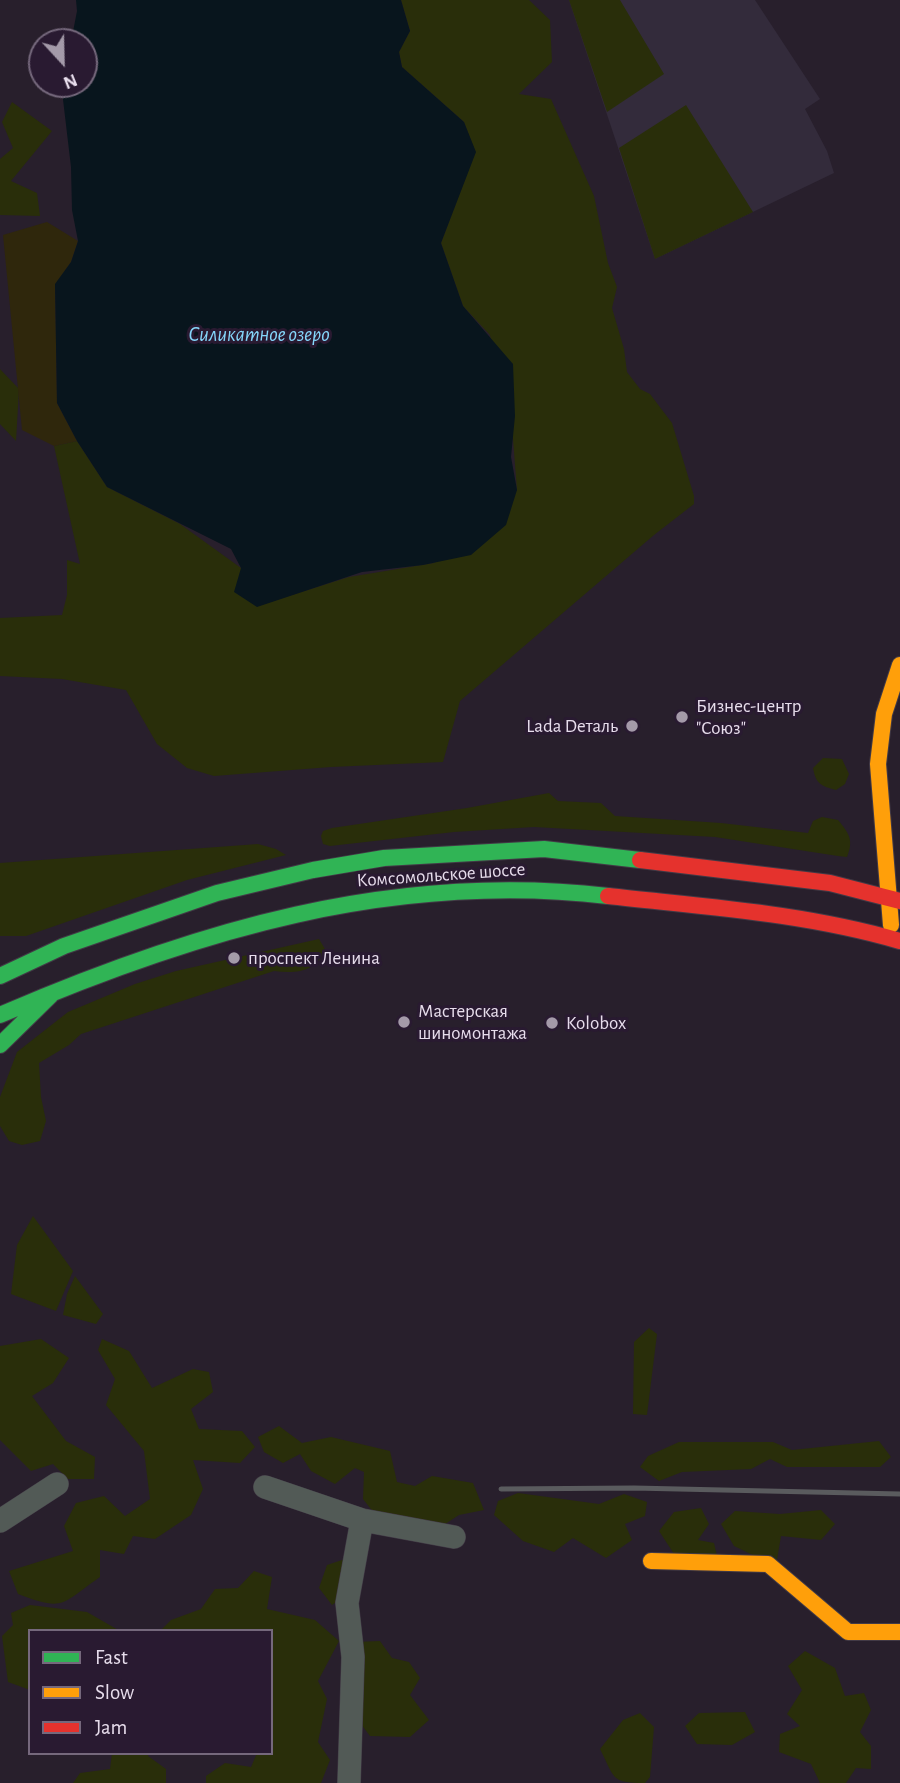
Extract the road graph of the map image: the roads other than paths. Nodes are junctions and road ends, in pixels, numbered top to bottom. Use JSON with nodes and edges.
{"nodes":[{"id":1,"x":900,"y":665,"type":"edge"},
{"id":2,"x":895,"y":900,"type":"edge"},
{"id":3,"x":895,"y":939,"type":"edge"},
{"id":4,"x":26,"y":946,"type":"dead end"},
{"id":5,"x":64,"y":946,"type":"junction"},
{"id":6,"x":0,"y":976,"type":"edge"},
{"id":7,"x":56,"y":990,"type":"junction"},
{"id":8,"x":0,"y":1015,"type":"edge"},
{"id":9,"x":0,"y":1045,"type":"edge"},
{"id":10,"x":57,"y":1484,"type":"dead end"},
{"id":11,"x":264,"y":1487,"type":"dead end"},
{"id":12,"x":362,"y":1520,"type":"junction"},
{"id":13,"x":0,"y":1521,"type":"edge"},
{"id":14,"x":454,"y":1537,"type":"dead end"},
{"id":15,"x":651,"y":1561,"type":"dead end"},
{"id":16,"x":900,"y":1632,"type":"edge"},
{"id":17,"x":349,"y":1783,"type":"edge"}],
"edges":[{"from":1,"to":2,"type":"main road"},
{"from":2,"to":3,"type":"main road"},
{"from":2,"to":5,"type":"main road","name":"Комсомольское шоссе"},
{"from":3,"to":7,"type":"main road","name":"Комсомольское шоссе"},
{"from":4,"to":5,"type":"main road"},
{"from":5,"to":6,"type":"main road","name":"Комсомольское шоссе"},
{"from":7,"to":8,"type":"main road","name":"Комсомольское шоссе"},
{"from":7,"to":9,"type":"main road"},
{"from":10,"to":13,"type":"street"},
{"from":11,"to":12,"type":"street"},
{"from":12,"to":14,"type":"street"},
{"from":12,"to":17,"type":"street"},
{"from":15,"to":16,"type":"main road"}]}
